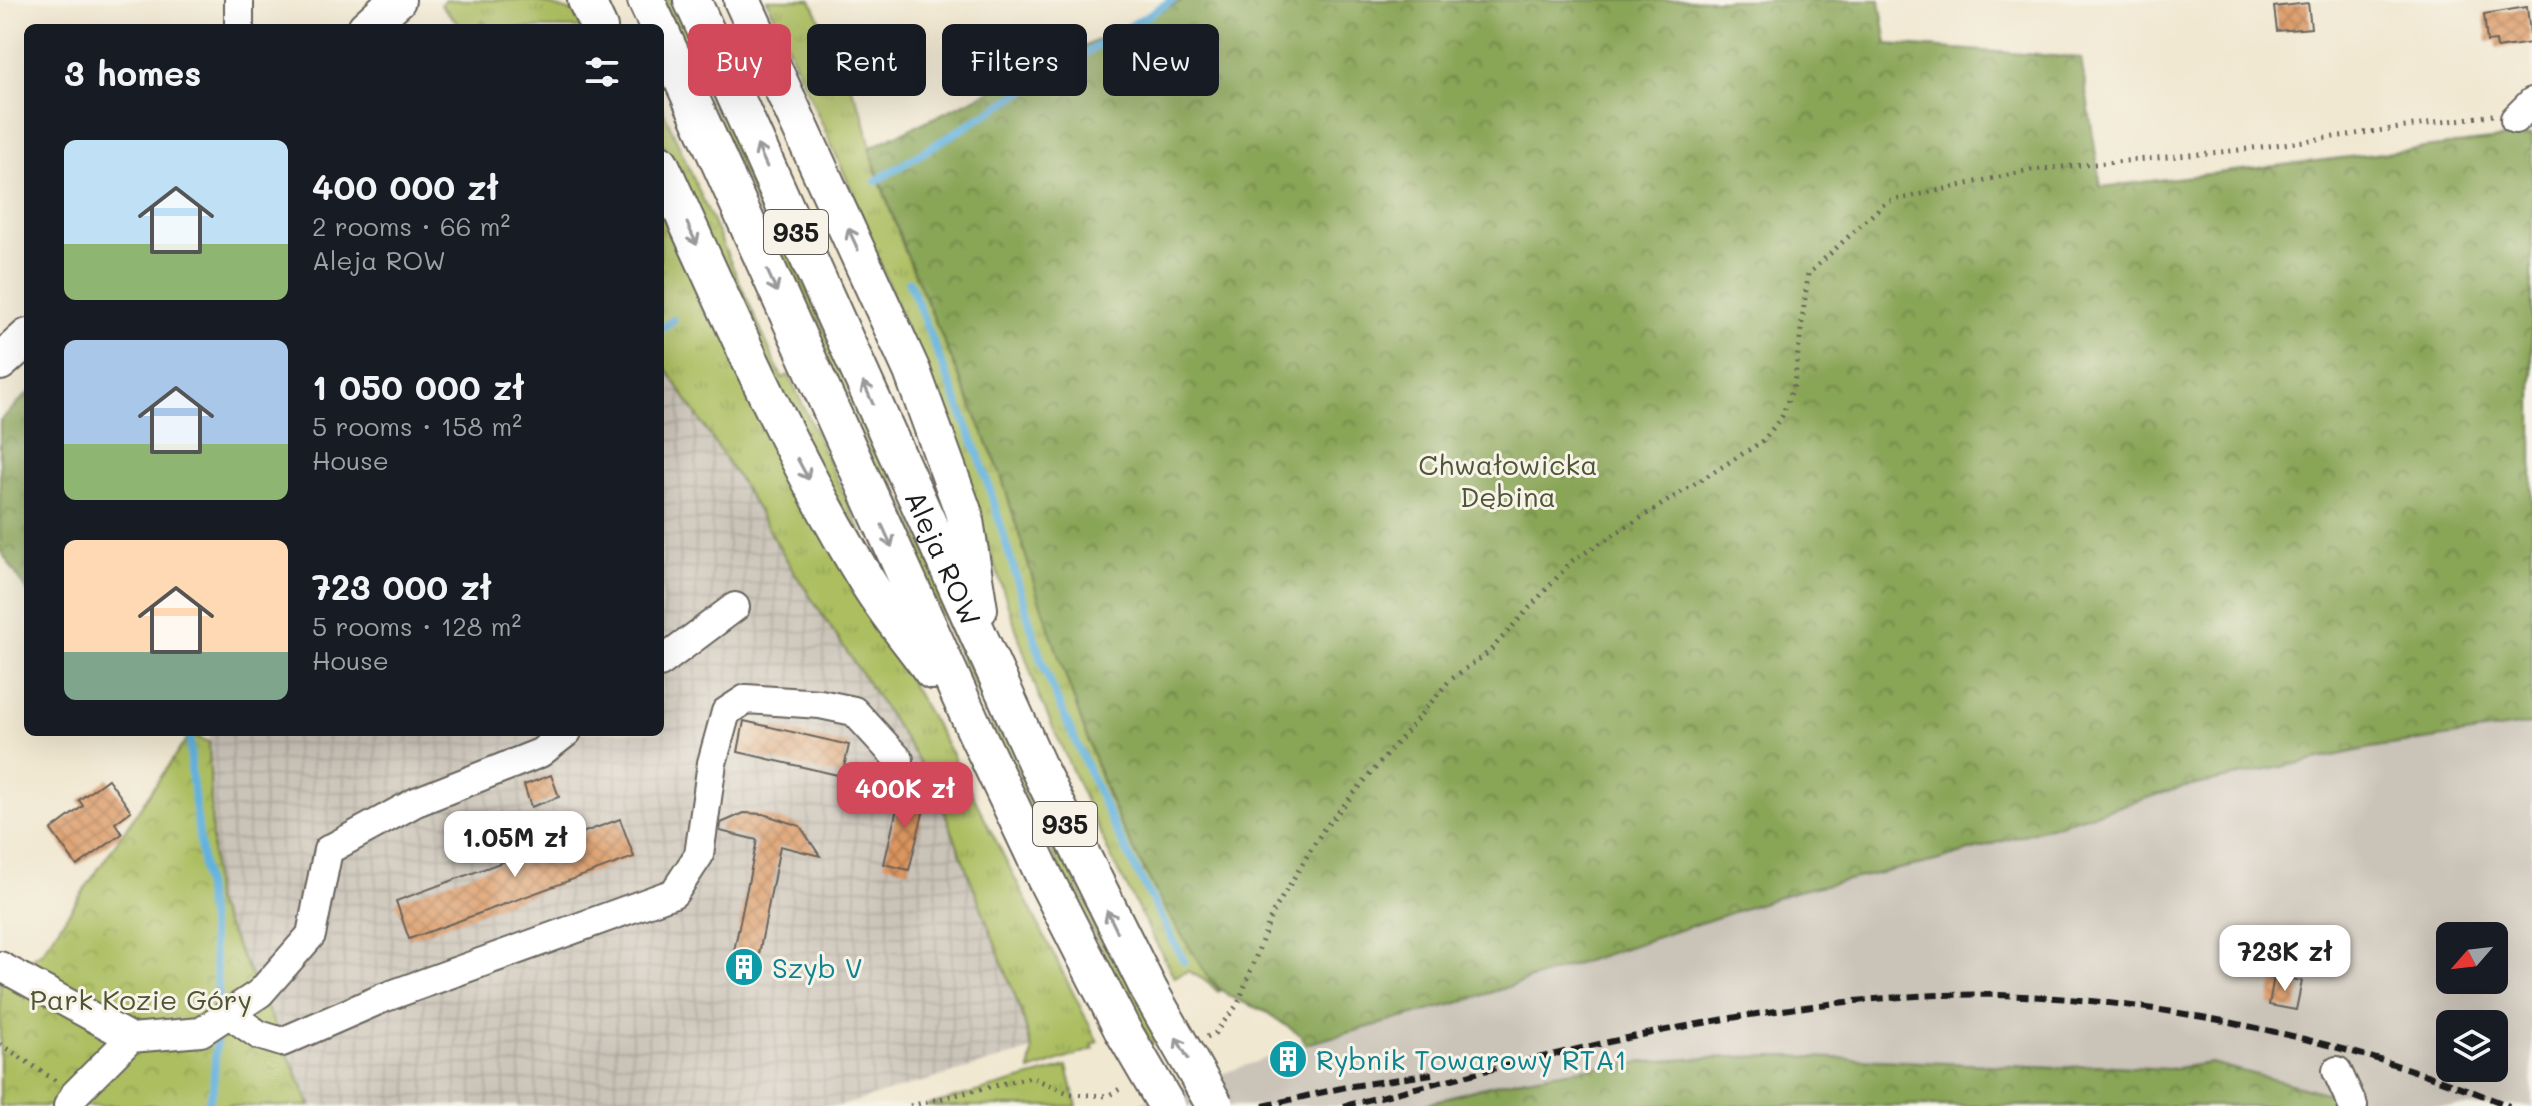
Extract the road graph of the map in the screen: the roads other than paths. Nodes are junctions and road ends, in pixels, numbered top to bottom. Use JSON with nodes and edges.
{"nodes":[{"id":1,"x":239,"y":0,"type":"edge"},
{"id":2,"x":397,"y":0,"type":"edge"},
{"id":3,"x":586,"y":0,"type":"edge"},
{"id":4,"x":646,"y":0,"type":"edge"},
{"id":5,"x":692,"y":0,"type":"edge"},
{"id":6,"x":745,"y":3,"type":"edge"},
{"id":7,"x":239,"y":24,"type":"edge"},
{"id":8,"x":370,"y":24,"type":"edge"},
{"id":9,"x":597,"y":24,"type":"edge"},
{"id":10,"x":658,"y":24,"type":"edge"},
{"id":11,"x":664,"y":38,"type":"edge"},
{"id":12,"x":664,"y":172,"type":"edge"},
{"id":13,"x":735,"y":607,"type":"dead end"},
{"id":14,"x":986,"y":654,"type":"junction"},
{"id":15,"x":664,"y":660,"type":"edge"},
{"id":16,"x":976,"y":732,"type":"junction"},
{"id":17,"x":562,"y":736,"type":"edge"},
{"id":18,"x":899,"y":760,"type":"dead end"},
{"id":19,"x":0,"y":966,"type":"edge"},
{"id":20,"x":219,"y":1020,"type":"junction"},
{"id":21,"x":131,"y":1038,"type":"junction"},
{"id":22,"x":2337,"y":1071,"type":"dead end"},
{"id":23,"x":71,"y":1100,"type":"edge"},
{"id":24,"x":1167,"y":1106,"type":"edge"},
{"id":25,"x":1215,"y":1106,"type":"edge"},
{"id":26,"x":2353,"y":1106,"type":"edge"}],
"edges":[{"from":1,"to":7,"type":"street"},
{"from":2,"to":8,"type":"main road"},
{"from":3,"to":9,"type":"main road"},
{"from":4,"to":10,"type":"main road","name":"Aleja ROW","number":"935"},
{"from":14,"to":5,"type":"main road","name":"Aleja ROW","number":"935","one_way":true},
{"from":14,"to":6,"type":"main road","one_way":true},
{"from":11,"to":16,"type":"main road","name":"Aleja ROW","number":"935","one_way":true},
{"from":12,"to":16,"type":"main road","one_way":true},
{"from":13,"to":15,"type":"street"},
{"from":25,"to":14,"type":"main road","name":"Aleja ROW","number":"935","one_way":true,"bridge":true},
{"from":16,"to":24,"type":"main road","name":"Aleja ROW","number":"935","bridge":true},
{"from":17,"to":20,"type":"street"},
{"from":18,"to":20,"type":"street"},
{"from":19,"to":21,"type":"street"},
{"from":20,"to":21,"type":"street"},
{"from":21,"to":23,"type":"street"},
{"from":22,"to":26,"type":"street"}]}
